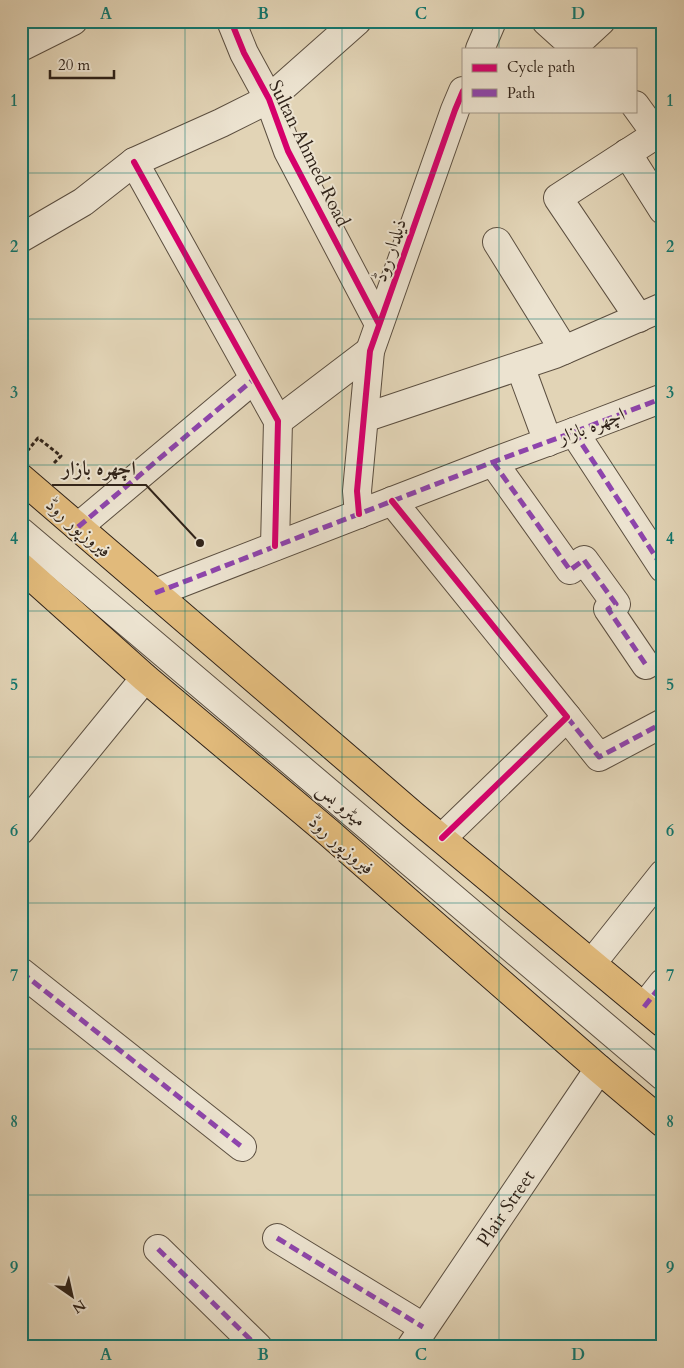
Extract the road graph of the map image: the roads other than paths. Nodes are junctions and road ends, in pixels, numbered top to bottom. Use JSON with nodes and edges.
{"nodes":[{"id":1,"x":72,"y":21,"type":"edge"},
{"id":2,"x":231,"y":21,"type":"edge"},
{"id":3,"x":357,"y":21,"type":"edge"},
{"id":4,"x":492,"y":21,"type":"edge"},
{"id":5,"x":546,"y":21,"type":"edge"},
{"id":6,"x":601,"y":21,"type":"edge"},
{"id":7,"x":21,"y":47,"type":"edge"},
{"id":8,"x":576,"y":47,"type":"edge"},
{"id":9,"x":480,"y":48,"type":"edge"},
{"id":10,"x":462,"y":93,"type":"edge"},
{"id":11,"x":269,"y":99,"type":"junction"},
{"id":12,"x":636,"y":106,"type":"edge"},
{"id":13,"x":660,"y":132,"type":"edge"},
{"id":14,"x":627,"y":153,"type":"junction"},
{"id":15,"x":134,"y":162,"type":"junction"},
{"id":16,"x":663,"y":210,"type":"edge"},
{"id":17,"x":21,"y":238,"type":"edge"},
{"id":18,"x":497,"y":242,"type":"dead end"},
{"id":19,"x":651,"y":312,"type":"edge"},
{"id":20,"x":380,"y":324,"type":"junction"},
{"id":21,"x":564,"y":350,"type":"junction"},
{"id":22,"x":370,"y":351,"type":"junction"},
{"id":23,"x":520,"y":366,"type":"junction"},
{"id":24,"x":254,"y":379,"type":"junction"},
{"id":25,"x":663,"y":398,"type":"edge"},
{"id":26,"x":364,"y":418,"type":"junction"},
{"id":27,"x":278,"y":421,"type":"junction"},
{"id":28,"x":574,"y":432,"type":"junction"},
{"id":29,"x":548,"y":442,"type":"junction"},
{"id":30,"x":492,"y":462,"type":"junction"},
{"id":31,"x":21,"y":478,"type":"edge"},
{"id":32,"x":392,"y":501,"type":"junction"},
{"id":33,"x":359,"y":514,"type":"junction"},
{"id":34,"x":78,"y":527,"type":"junction"},
{"id":35,"x":21,"y":532,"type":"edge"},
{"id":36,"x":275,"y":546,"type":"junction"},
{"id":37,"x":659,"y":555,"type":"edge"},
{"id":38,"x":21,"y":567,"type":"edge"},
{"id":39,"x":155,"y":593,"type":"junction"},
{"id":40,"x":646,"y":665,"type":"dead end"},
{"id":41,"x":145,"y":678,"type":"junction"},
{"id":42,"x":567,"y":717,"type":"junction"},
{"id":43,"x":663,"y":723,"type":"edge"},
{"id":44,"x":21,"y":830,"type":"edge"},
{"id":45,"x":442,"y":838,"type":"junction"},
{"id":46,"x":663,"y":874,"type":"edge"},
{"id":47,"x":592,"y":963,"type":"junction"},
{"id":48,"x":21,"y":972,"type":"edge"},
{"id":49,"x":663,"y":983,"type":"edge"},
{"id":50,"x":653,"y":1015,"type":"edge"},
{"id":51,"x":599,"y":1069,"type":"junction"},
{"id":52,"x":663,"y":1076,"type":"edge"},
{"id":53,"x":663,"y":1123,"type":"edge"},
{"id":54,"x":242,"y":1147,"type":"dead end"},
{"id":55,"x":276,"y":1238,"type":"dead end"},
{"id":56,"x":158,"y":1249,"type":"dead end"},
{"id":57,"x":417,"y":1337,"type":"edge"},
{"id":58,"x":258,"y":1347,"type":"edge"}],
"edges":[{"from":1,"to":7,"type":"street"},
{"from":2,"to":11,"type":"street","name":"Sultan Ahmed Road"},
{"from":3,"to":11,"type":"street"},
{"from":4,"to":9,"type":"street"},
{"from":5,"to":8,"type":"street"},
{"from":6,"to":8,"type":"street"},
{"from":10,"to":20,"type":"street","name":"ذیلدار روڈ"},
{"from":11,"to":15,"type":"street"},
{"from":11,"to":20,"type":"street","name":"Sultan Ahmed Road"},
{"from":12,"to":13,"type":"street"},
{"from":13,"to":14,"type":"street"},
{"from":14,"to":16,"type":"street"},
{"from":14,"to":19,"type":"street"},
{"from":15,"to":17,"type":"street"},
{"from":15,"to":24,"type":"street"},
{"from":18,"to":21,"type":"street"},
{"from":19,"to":21,"type":"street"},
{"from":20,"to":22,"type":"street","name":"ذیلدار روڈ"},
{"from":21,"to":23,"type":"street"},
{"from":22,"to":26,"type":"street","name":"ذیلدار روڈ"},
{"from":22,"to":27,"type":"street"},
{"from":23,"to":26,"type":"street"},
{"from":23,"to":29,"type":"street"},
{"from":24,"to":27,"type":"street"},
{"from":24,"to":34,"type":"street"},
{"from":25,"to":28,"type":"street","name":"اچھرہ بازار"},
{"from":26,"to":33,"type":"street","name":"ذیلدار روڈ"},
{"from":27,"to":36,"type":"street"},
{"from":28,"to":29,"type":"street","name":"اچھرہ بازار"},
{"from":28,"to":37,"type":"street"},
{"from":29,"to":30,"type":"street","name":"اچھرہ بازار"},
{"from":30,"to":32,"type":"street","name":"اچھرہ بازار"},
{"from":30,"to":40,"type":"street"},
{"from":31,"to":34,"type":"main road","name":"فیروزپور روڈ"},
{"from":32,"to":33,"type":"street","name":"اچھرہ بازار"},
{"from":32,"to":42,"type":"street"},
{"from":33,"to":36,"type":"street","name":"اچھرہ بازار"},
{"from":34,"to":39,"type":"main road","name":"فیروزپور روڈ"},
{"from":35,"to":52,"type":"street","name":"میٹرو بس"},
{"from":36,"to":39,"type":"street","name":"اچھرہ بازار"},
{"from":38,"to":41,"type":"main road","name":"فیروزپور روڈ"},
{"from":39,"to":45,"type":"main road","name":"فیروزپور روڈ"},
{"from":41,"to":44,"type":"street"},
{"from":41,"to":51,"type":"main road","name":"فیروزپور روڈ"},
{"from":42,"to":43,"type":"street"},
{"from":42,"to":45,"type":"street"},
{"from":45,"to":47,"type":"main road","name":"فیروزپور روڈ"},
{"from":46,"to":47,"type":"street"},
{"from":47,"to":50,"type":"main road","name":"فیروزپور روڈ"},
{"from":48,"to":54,"type":"street"},
{"from":49,"to":50,"type":"street"},
{"from":51,"to":53,"type":"main road","name":"فیروزپور روڈ"},
{"from":51,"to":57,"type":"street","name":"Plair Street"},
{"from":55,"to":57,"type":"street"},
{"from":56,"to":58,"type":"street"}]}
